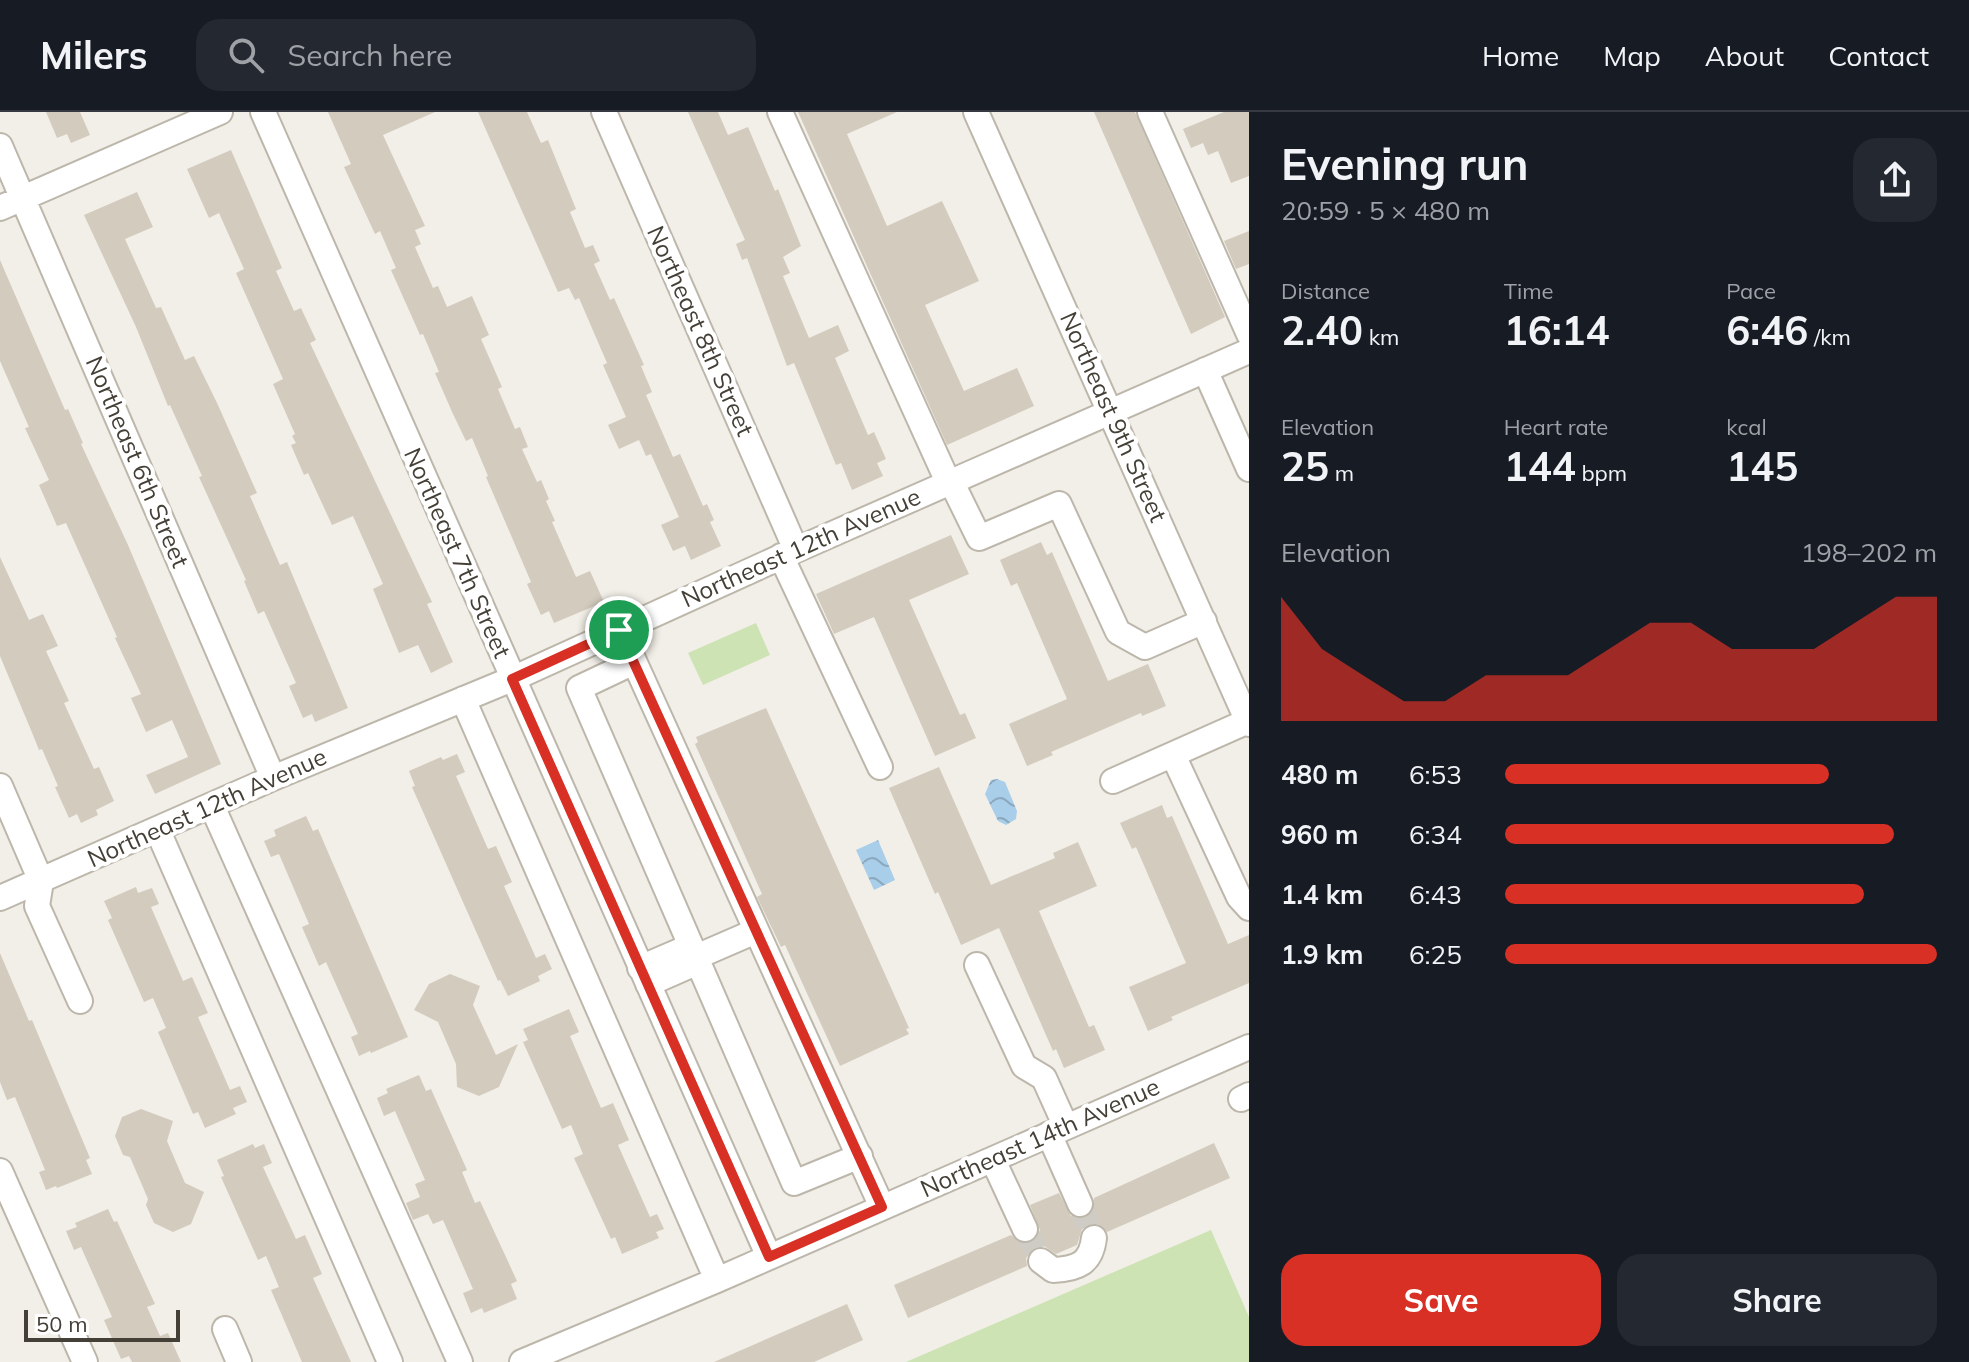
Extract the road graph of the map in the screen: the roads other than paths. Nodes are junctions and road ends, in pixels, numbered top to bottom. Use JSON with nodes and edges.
{"nodes":[{"id":1,"x":220,"y":112,"type":"edge"},
{"id":2,"x":263,"y":112,"type":"edge"},
{"id":3,"x":604,"y":112,"type":"edge"},
{"id":4,"x":780,"y":112,"type":"edge"},
{"id":5,"x":976,"y":112,"type":"edge"},
{"id":6,"x":1150,"y":112,"type":"edge"},
{"id":7,"x":0,"y":146,"type":"edge"},
{"id":8,"x":23,"y":198,"type":"junction"},
{"id":9,"x":0,"y":208,"type":"edge"},
{"id":10,"x":1249,"y":334,"type":"edge"},
{"id":11,"x":1249,"y":351,"type":"edge"},
{"id":12,"x":1205,"y":370,"type":"junction"},
{"id":13,"x":1111,"y":410,"type":"junction"},
{"id":14,"x":1249,"y":469,"type":"edge"},
{"id":15,"x":950,"y":482,"type":"junction"},
{"id":16,"x":788,"y":553,"type":"junction"},
{"id":17,"x":1204,"y":621,"type":"junction"},
{"id":18,"x":619,"y":630,"type":"junction"},
{"id":19,"x":634,"y":662,"type":"junction"},
{"id":20,"x":512,"y":679,"type":"junction"},
{"id":21,"x":463,"y":699,"type":"junction"},
{"id":22,"x":1248,"y":722,"type":"edge"},
{"id":23,"x":1173,"y":755,"type":"junction"},
{"id":24,"x":880,"y":767,"type":"dead end"},
{"id":25,"x":273,"y":778,"type":"junction"},
{"id":26,"x":1113,"y":781,"type":"dead end"},
{"id":27,"x":0,"y":786,"type":"edge"},
{"id":28,"x":212,"y":806,"type":"junction"},
{"id":29,"x":158,"y":831,"type":"junction"},
{"id":30,"x":41,"y":881,"type":"junction"},
{"id":31,"x":0,"y":898,"type":"edge"},
{"id":32,"x":1249,"y":908,"type":"edge"},
{"id":33,"x":756,"y":931,"type":"junction"},
{"id":34,"x":695,"y":955,"type":"junction"},
{"id":35,"x":977,"y":965,"type":"dead end"},
{"id":36,"x":644,"y":976,"type":"junction"},
{"id":37,"x":80,"y":1001,"type":"dead end"},
{"id":38,"x":1249,"y":1047,"type":"edge"},
{"id":39,"x":1057,"y":1130,"type":"junction"},
{"id":40,"x":860,"y":1156,"type":"junction"},
{"id":41,"x":993,"y":1160,"type":"junction"},
{"id":42,"x":0,"y":1171,"type":"edge"},
{"id":43,"x":1080,"y":1204,"type":"tunnel mouth"},
{"id":44,"x":882,"y":1207,"type":"junction"},
{"id":45,"x":1025,"y":1229,"type":"tunnel mouth"},
{"id":46,"x":1094,"y":1238,"type":"dead end"},
{"id":47,"x":769,"y":1257,"type":"junction"},
{"id":48,"x":1041,"y":1261,"type":"dead end"},
{"id":49,"x":717,"y":1280,"type":"junction"},
{"id":50,"x":225,"y":1329,"type":"dead end"},
{"id":51,"x":85,"y":1362,"type":"edge"},
{"id":52,"x":239,"y":1362,"type":"edge"},
{"id":53,"x":390,"y":1362,"type":"edge"},
{"id":54,"x":460,"y":1362,"type":"edge"},
{"id":55,"x":522,"y":1362,"type":"edge"}],
"edges":[{"from":1,"to":8,"type":"street"},
{"from":2,"to":20,"type":"street","name":"Northeast 7th Street"},
{"from":3,"to":16,"type":"street","name":"Northeast 8th Street"},
{"from":4,"to":15,"type":"street"},
{"from":5,"to":13,"type":"street","name":"Northeast 9th Street"},
{"from":6,"to":10,"type":"street"},
{"from":7,"to":8,"type":"street","name":"Northeast 6th Street"},
{"from":8,"to":9,"type":"street"},
{"from":8,"to":25,"type":"street","name":"Northeast 6th Street"},
{"from":11,"to":12,"type":"street","name":"Northeast 12th Avenue"},
{"from":12,"to":13,"type":"street","name":"Northeast 12th Avenue"},
{"from":12,"to":14,"type":"street"},
{"from":13,"to":15,"type":"street","name":"Northeast 12th Avenue"},
{"from":13,"to":17,"type":"street","name":"Northeast 9th Street"},
{"from":15,"to":16,"type":"street","name":"Northeast 12th Avenue"},
{"from":15,"to":17,"type":"street"},
{"from":16,"to":18,"type":"street","name":"Northeast 12th Avenue"},
{"from":16,"to":24,"type":"street","name":"Northeast 8th Street"},
{"from":17,"to":22,"type":"street","name":"Northeast 9th Street"},
{"from":18,"to":19,"type":"street"},
{"from":18,"to":20,"type":"street","name":"Northeast 12th Avenue"},
{"from":19,"to":33,"type":"street"},
{"from":19,"to":34,"type":"street"},
{"from":20,"to":21,"type":"street","name":"Northeast 12th Avenue"},
{"from":20,"to":36,"type":"street","name":"Northeast 7th Street"},
{"from":21,"to":25,"type":"street","name":"Northeast 12th Avenue"},
{"from":21,"to":49,"type":"street"},
{"from":22,"to":23,"type":"street"},
{"from":23,"to":26,"type":"street"},
{"from":23,"to":32,"type":"street"},
{"from":25,"to":28,"type":"street","name":"Northeast 12th Avenue"},
{"from":27,"to":30,"type":"street"},
{"from":28,"to":29,"type":"street","name":"Northeast 12th Avenue"},
{"from":28,"to":54,"type":"street"},
{"from":29,"to":30,"type":"street","name":"Northeast 12th Avenue"},
{"from":29,"to":53,"type":"street"},
{"from":30,"to":31,"type":"street","name":"Northeast 12th Avenue"},
{"from":30,"to":37,"type":"street"},
{"from":33,"to":34,"type":"street"},
{"from":33,"to":40,"type":"street"},
{"from":34,"to":36,"type":"street"},
{"from":34,"to":40,"type":"street"},
{"from":35,"to":39,"type":"street"},
{"from":36,"to":47,"type":"street","name":"Northeast 7th Street"},
{"from":38,"to":39,"type":"street","name":"Northeast 14th Avenue"},
{"from":39,"to":41,"type":"street","name":"Northeast 14th Avenue"},
{"from":39,"to":43,"type":"street"},
{"from":40,"to":44,"type":"street"},
{"from":41,"to":44,"type":"street","name":"Northeast 14th Avenue"},
{"from":41,"to":45,"type":"street"},
{"from":42,"to":51,"type":"street"},
{"from":44,"to":47,"type":"street","name":"Northeast 14th Avenue"},
{"from":46,"to":48,"type":"street"},
{"from":47,"to":49,"type":"street","name":"Northeast 14th Avenue"},
{"from":49,"to":55,"type":"street","name":"Northeast 14th Avenue"},
{"from":50,"to":52,"type":"street"}]}
